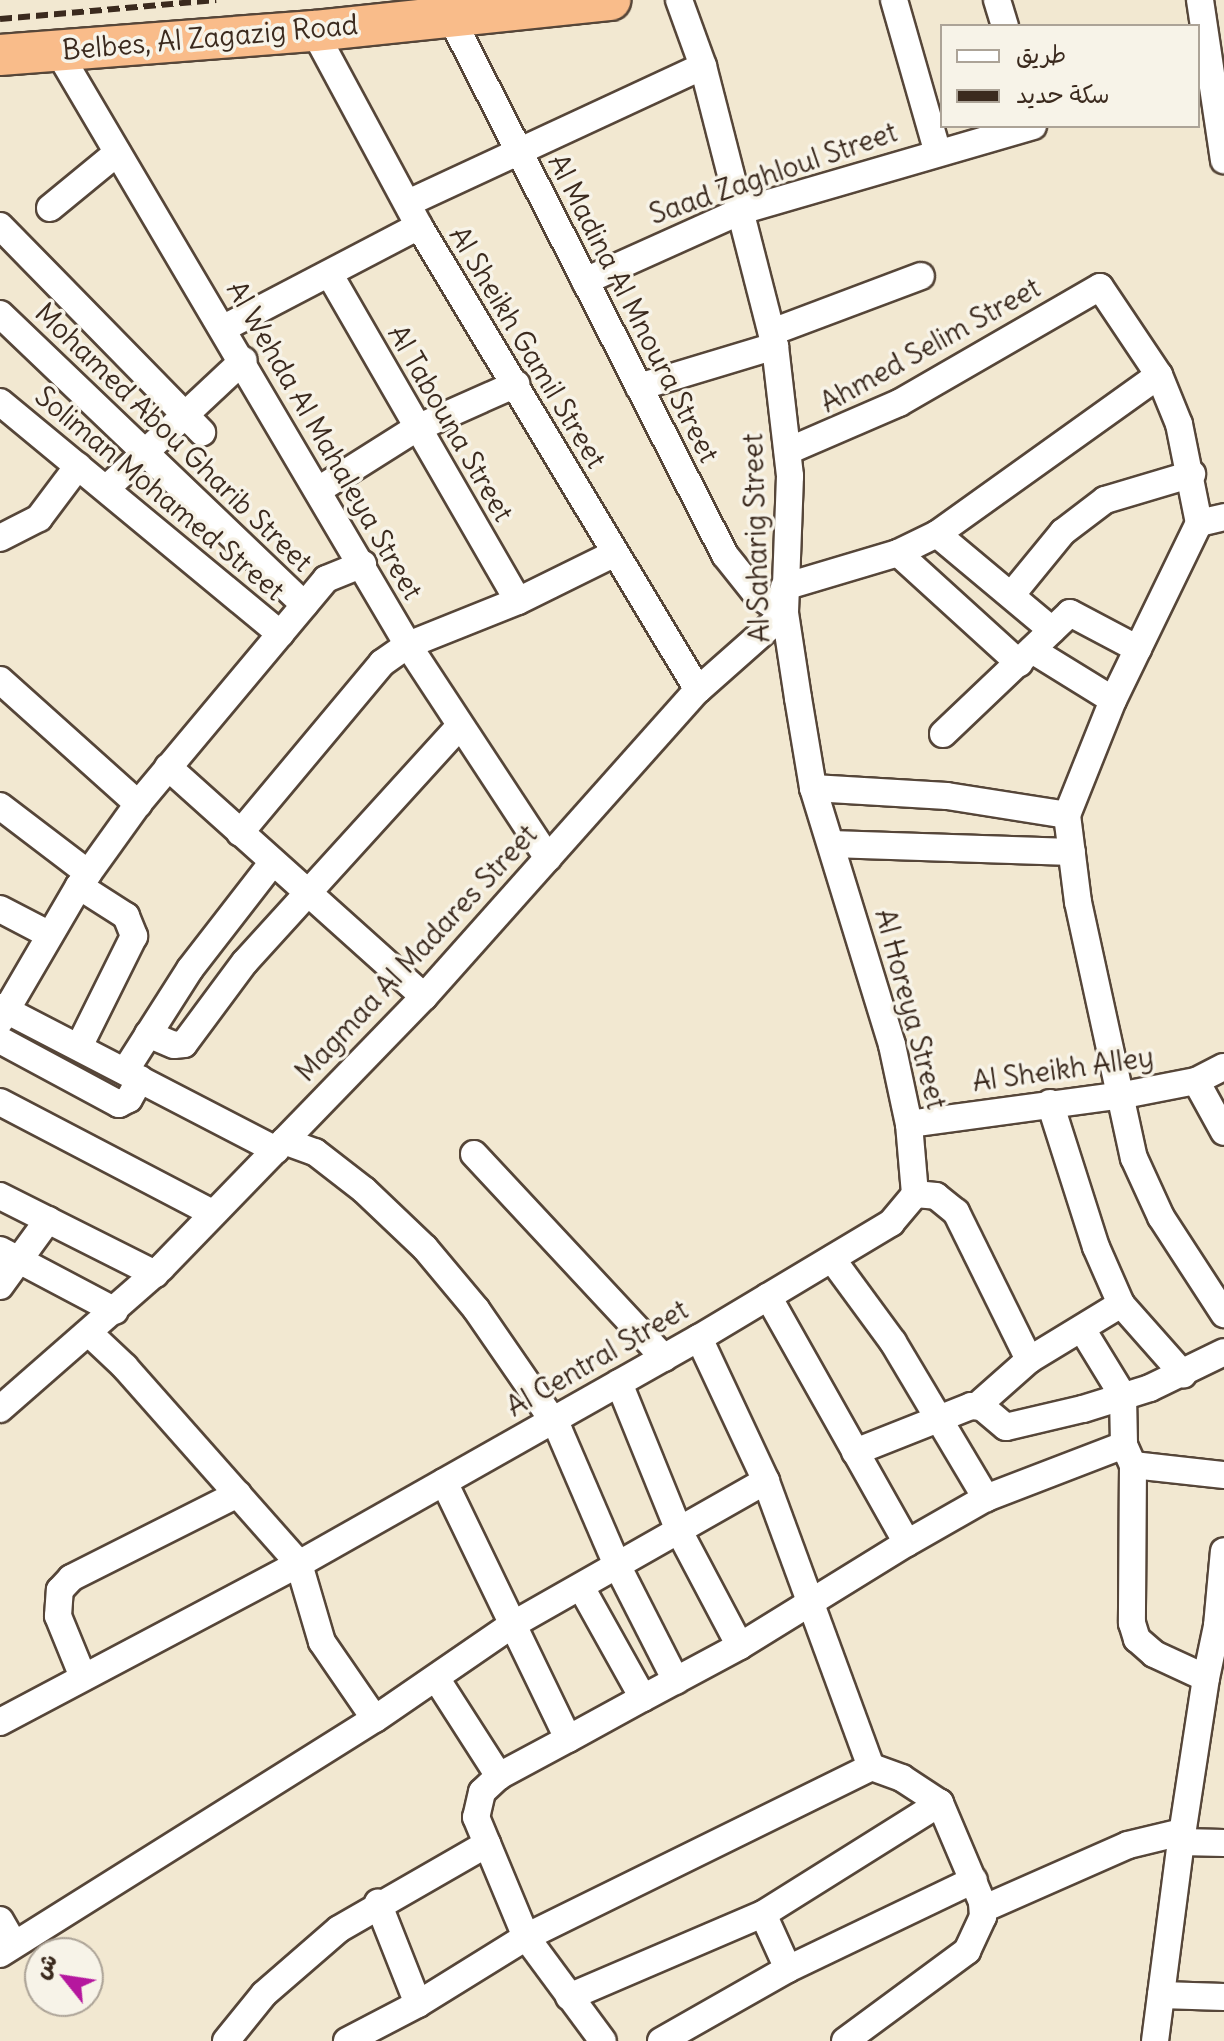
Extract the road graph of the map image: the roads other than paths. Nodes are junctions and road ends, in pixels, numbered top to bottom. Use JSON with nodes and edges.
{"nodes":[{"id":1,"x":610,"y":0,"type":"edge"},
{"id":2,"x":679,"y":0,"type":"edge"},
{"id":3,"x":894,"y":0,"type":"edge"},
{"id":4,"x":997,"y":0,"type":"edge"},
{"id":5,"x":1200,"y":0,"type":"edge"},
{"id":6,"x":449,"y":14,"type":"junction"},
{"id":7,"x":1004,"y":24,"type":"edge"},
{"id":8,"x":314,"y":31,"type":"junction"},
{"id":9,"x":56,"y":48,"type":"junction"},
{"id":10,"x":0,"y":55,"type":"edge"},
{"id":11,"x":703,"y":66,"type":"junction"},
{"id":12,"x":1204,"y":84,"type":"edge"},
{"id":13,"x":1025,"y":128,"type":"edge"},
{"id":14,"x":937,"y":150,"type":"junction"},
{"id":15,"x":516,"y":152,"type":"junction"},
{"id":16,"x":117,"y":153,"type":"junction"},
{"id":17,"x":1224,"y":160,"type":"edge"},
{"id":18,"x":50,"y":208,"type":"dead end"},
{"id":19,"x":741,"y":211,"type":"junction"},
{"id":20,"x":414,"y":214,"type":"junction"},
{"id":21,"x":0,"y":226,"type":"edge"},
{"id":22,"x":330,"y":275,"type":"junction"},
{"id":23,"x":921,"y":276,"type":"dead end"},
{"id":24,"x":585,"y":281,"type":"junction"},
{"id":25,"x":0,"y":314,"type":"edge"},
{"id":26,"x":224,"y":328,"type":"junction"},
{"id":27,"x":773,"y":339,"type":"junction"},
{"id":28,"x":244,"y":360,"type":"junction"},
{"id":29,"x":1159,"y":375,"type":"junction"},
{"id":30,"x":516,"y":384,"type":"junction"},
{"id":31,"x":639,"y":387,"type":"junction"},
{"id":32,"x":0,"y":402,"type":"edge"},
{"id":33,"x":193,"y":424,"type":"junction"},
{"id":34,"x":415,"y":429,"type":"junction"},
{"id":35,"x":788,"y":451,"type":"junction"},
{"id":36,"x":144,"y":455,"type":"junction"},
{"id":37,"x":78,"y":466,"type":"junction"},
{"id":38,"x":1192,"y":474,"type":"junction"},
{"id":39,"x":107,"y":488,"type":"junction"},
{"id":40,"x":320,"y":489,"type":"junction"},
{"id":41,"x":1212,"y":520,"type":"edge"},
{"id":42,"x":937,"y":534,"type":"junction"},
{"id":43,"x":0,"y":538,"type":"edge"},
{"id":44,"x":898,"y":553,"type":"junction"},
{"id":45,"x":613,"y":554,"type":"junction"},
{"id":46,"x":363,"y":564,"type":"junction"},
{"id":47,"x":1013,"y":593,"type":"junction"},
{"id":48,"x":784,"y":600,"type":"junction"},
{"id":49,"x":518,"y":601,"type":"junction"},
{"id":50,"x":304,"y":605,"type":"junction"},
{"id":51,"x":1052,"y":630,"type":"junction"},
{"id":52,"x":280,"y":634,"type":"junction"},
{"id":53,"x":408,"y":645,"type":"junction"},
{"id":54,"x":1138,"y":649,"type":"junction"},
{"id":55,"x":1025,"y":656,"type":"junction"},
{"id":56,"x":0,"y":680,"type":"edge"},
{"id":57,"x":698,"y":690,"type":"junction"},
{"id":58,"x":1113,"y":700,"type":"junction"},
{"id":59,"x":460,"y":726,"type":"junction"},
{"id":60,"x":943,"y":734,"type":"dead end"},
{"id":61,"x":168,"y":767,"type":"junction"},
{"id":62,"x":813,"y":788,"type":"junction"},
{"id":63,"x":138,"y":804,"type":"junction"},
{"id":64,"x":0,"y":806,"type":"edge"},
{"id":65,"x":1067,"y":815,"type":"junction"},
{"id":66,"x":240,"y":833,"type":"junction"},
{"id":67,"x":831,"y":844,"type":"junction"},
{"id":68,"x":1072,"y":852,"type":"junction"},
{"id":69,"x":548,"y":858,"type":"junction"},
{"id":70,"x":273,"y":862,"type":"junction"},
{"id":71,"x":83,"y":880,"type":"junction"},
{"id":72,"x":307,"y":893,"type":"junction"},
{"id":73,"x":0,"y":909,"type":"edge"},
{"id":74,"x":50,"y":935,"type":"junction"},
{"id":75,"x":424,"y":997,"type":"junction"},
{"id":76,"x":2,"y":1012,"type":"edge"},
{"id":77,"x":148,"y":1034,"type":"junction"},
{"id":78,"x":0,"y":1040,"type":"edge"},
{"id":79,"x":79,"y":1047,"type":"junction"},
{"id":80,"x":1224,"y":1067,"type":"edge"},
{"id":81,"x":133,"y":1075,"type":"junction"},
{"id":82,"x":1196,"y":1081,"type":"junction"},
{"id":83,"x":1124,"y":1095,"type":"junction"},
{"id":84,"x":0,"y":1102,"type":"edge"},
{"id":85,"x":1050,"y":1103,"type":"junction"},
{"id":86,"x":909,"y":1124,"type":"junction"},
{"id":87,"x":1224,"y":1132,"type":"edge"},
{"id":88,"x":280,"y":1146,"type":"junction"},
{"id":89,"x":474,"y":1154,"type":"dead end"},
{"id":90,"x":915,"y":1194,"type":"junction"},
{"id":91,"x":0,"y":1196,"type":"edge"},
{"id":92,"x":212,"y":1213,"type":"junction"},
{"id":93,"x":48,"y":1220,"type":"junction"},
{"id":94,"x":11,"y":1256,"type":"edge"},
{"id":95,"x":832,"y":1259,"type":"junction"},
{"id":96,"x":155,"y":1274,"type":"junction"},
{"id":97,"x":0,"y":1286,"type":"edge"},
{"id":98,"x":768,"y":1296,"type":"junction"},
{"id":99,"x":1121,"y":1304,"type":"junction"},
{"id":100,"x":115,"y":1311,"type":"junction"},
{"id":101,"x":1224,"y":1314,"type":"edge"},
{"id":102,"x":1082,"y":1329,"type":"junction"},
{"id":103,"x":90,"y":1334,"type":"junction"},
{"id":104,"x":699,"y":1338,"type":"junction"},
{"id":105,"x":1224,"y":1352,"type":"edge"},
{"id":106,"x":664,"y":1358,"type":"junction"},
{"id":107,"x":1029,"y":1360,"type":"junction"},
{"id":108,"x":1183,"y":1374,"type":"junction"},
{"id":109,"x":619,"y":1383,"type":"junction"},
{"id":110,"x":1123,"y":1396,"type":"junction"},
{"id":111,"x":977,"y":1406,"type":"junction"},
{"id":112,"x":0,"y":1409,"type":"edge"},
{"id":113,"x":942,"y":1418,"type":"junction"},
{"id":114,"x":553,"y":1420,"type":"junction"},
{"id":115,"x":855,"y":1452,"type":"junction"},
{"id":116,"x":1128,"y":1455,"type":"junction"},
{"id":117,"x":1224,"y":1475,"type":"edge"},
{"id":118,"x":766,"y":1481,"type":"junction"},
{"id":119,"x":444,"y":1482,"type":"junction"},
{"id":120,"x":238,"y":1494,"type":"junction"},
{"id":121,"x":986,"y":1498,"type":"junction"},
{"id":122,"x":679,"y":1531,"type":"junction"},
{"id":123,"x":907,"y":1543,"type":"junction"},
{"id":124,"x":1224,"y":1551,"type":"edge"},
{"id":125,"x":299,"y":1564,"type":"junction"},
{"id":126,"x":617,"y":1565,"type":"junction"},
{"id":127,"x":581,"y":1587,"type":"junction"},
{"id":128,"x":807,"y":1606,"type":"junction"},
{"id":129,"x":512,"y":1625,"type":"junction"},
{"id":130,"x":1221,"y":1627,"type":"edge"},
{"id":131,"x":740,"y":1646,"type":"junction"},
{"id":132,"x":83,"y":1677,"type":"junction"},
{"id":133,"x":436,"y":1678,"type":"junction"},
{"id":134,"x":1206,"y":1678,"type":"junction"},
{"id":135,"x":676,"y":1681,"type":"junction"},
{"id":136,"x":643,"y":1698,"type":"junction"},
{"id":137,"x":375,"y":1719,"type":"junction"},
{"id":138,"x":0,"y":1722,"type":"edge"},
{"id":139,"x":568,"y":1739,"type":"junction"},
{"id":140,"x":871,"y":1767,"type":"junction"},
{"id":141,"x":499,"y":1776,"type":"junction"},
{"id":142,"x":940,"y":1803,"type":"junction"},
{"id":143,"x":1182,"y":1837,"type":"junction"},
{"id":144,"x":1224,"y":1843,"type":"edge"},
{"id":145,"x":487,"y":1844,"type":"junction"},
{"id":146,"x":974,"y":1880,"type":"junction"},
{"id":147,"x":378,"y":1903,"type":"junction"},
{"id":148,"x":983,"y":1909,"type":"junction"},
{"id":149,"x":763,"y":1914,"type":"junction"},
{"id":150,"x":0,"y":1920,"type":"edge"},
{"id":151,"x":526,"y":1937,"type":"junction"},
{"id":152,"x":7,"y":1949,"type":"edge"},
{"id":153,"x":788,"y":1969,"type":"junction"},
{"id":154,"x":1161,"y":1995,"type":"junction"},
{"id":155,"x":569,"y":1997,"type":"junction"},
{"id":156,"x":1224,"y":1997,"type":"edge"},
{"id":157,"x":418,"y":2004,"type":"junction"},
{"id":158,"x":226,"y":2041,"type":"edge"},
{"id":159,"x":347,"y":2041,"type":"edge"},
{"id":160,"x":603,"y":2041,"type":"edge"},
{"id":161,"x":661,"y":2041,"type":"edge"},
{"id":162,"x":845,"y":2041,"type":"edge"},
{"id":163,"x":1155,"y":2041,"type":"edge"}],
"edges":[{"from":1,"to":6,"type":"highway","name":"Belbes, Al Zagazig Road"},
{"from":2,"to":11,"type":"street","name":"Al Saharig Street"},
{"from":3,"to":14,"type":"street"},
{"from":4,"to":7,"type":"street"},
{"from":5,"to":12,"type":"street"},
{"from":6,"to":8,"type":"highway","name":"Belbes, Al Zagazig Road"},
{"from":6,"to":15,"type":"street","name":"Al Madina Al Mnoura Street"},
{"from":8,"to":9,"type":"highway","name":"Belbes, Al Zagazig Road"},
{"from":8,"to":20,"type":"street","name":"Al Sheikh Gamil Street"},
{"from":9,"to":10,"type":"highway","name":"Belbes, Al Zagazig Road"},
{"from":9,"to":16,"type":"street","name":"Al Wehda Al Mahaleya Street"},
{"from":11,"to":15,"type":"street"},
{"from":11,"to":19,"type":"street","name":"Al Saharig Street"},
{"from":12,"to":17,"type":"street"},
{"from":13,"to":14,"type":"street","name":"Saad Zaghloul Street"},
{"from":14,"to":19,"type":"street","name":"Saad Zaghloul Street"},
{"from":15,"to":20,"type":"street"},
{"from":15,"to":24,"type":"street","name":"Al Madina Al Mnoura Street"},
{"from":16,"to":18,"type":"street"},
{"from":16,"to":26,"type":"street","name":"Al Wehda Al Mahaleya Street"},
{"from":19,"to":24,"type":"street","name":"Saad Zaghloul Street"},
{"from":19,"to":27,"type":"street","name":"Al Saharig Street"},
{"from":20,"to":22,"type":"street"},
{"from":20,"to":30,"type":"street","name":"Al Sheikh Gamil Street"},
{"from":21,"to":33,"type":"street"},
{"from":22,"to":26,"type":"street"},
{"from":22,"to":34,"type":"street","name":"Al Tabouna Street"},
{"from":23,"to":27,"type":"street"},
{"from":24,"to":31,"type":"street","name":"Al Madina Al Mnoura Street"},
{"from":25,"to":36,"type":"street","name":"Mohamed Abou Gharib Street"},
{"from":26,"to":28,"type":"street","name":"Al Wehda Al Mahaleya Street"},
{"from":27,"to":31,"type":"street"},
{"from":27,"to":35,"type":"street","name":"Al Saharig Street"},
{"from":28,"to":33,"type":"street"},
{"from":28,"to":40,"type":"street","name":"Al Wehda Al Mahaleya Street"},
{"from":29,"to":35,"type":"street","name":"Ahmed Selim Street"},
{"from":29,"to":38,"type":"street"},
{"from":29,"to":42,"type":"street"},
{"from":30,"to":34,"type":"street"},
{"from":30,"to":45,"type":"street","name":"Al Sheikh Gamil Street"},
{"from":31,"to":48,"type":"street","name":"Al Madina Al Mnoura Street"},
{"from":32,"to":37,"type":"street","name":"Soliman Mohamed Street"},
{"from":33,"to":36,"type":"street"},
{"from":34,"to":40,"type":"street"},
{"from":34,"to":49,"type":"street","name":"Al Tabouna Street"},
{"from":35,"to":48,"type":"street","name":"Al Saharig Street"},
{"from":36,"to":39,"type":"street"},
{"from":36,"to":50,"type":"street","name":"Mohamed Abou Gharib Street"},
{"from":37,"to":39,"type":"street","name":"Soliman Mohamed Street"},
{"from":37,"to":43,"type":"street"},
{"from":38,"to":41,"type":"street"},
{"from":38,"to":47,"type":"street"},
{"from":39,"to":52,"type":"street","name":"Soliman Mohamed Street"},
{"from":40,"to":46,"type":"street","name":"Al Wehda Al Mahaleya Street"},
{"from":41,"to":54,"type":"street"},
{"from":42,"to":44,"type":"street"},
{"from":42,"to":47,"type":"street"},
{"from":44,"to":48,"type":"street"},
{"from":44,"to":55,"type":"street"},
{"from":45,"to":49,"type":"street"},
{"from":45,"to":57,"type":"street","name":"Al Sheikh Gamil Street"},
{"from":46,"to":50,"type":"street"},
{"from":46,"to":53,"type":"street","name":"Al Wehda Al Mahaleya Street"},
{"from":47,"to":51,"type":"street"},
{"from":48,"to":57,"type":"street","name":"Magmaa Al Madares Street"},
{"from":48,"to":62,"type":"street","name":"Al Saharig Street"},
{"from":49,"to":53,"type":"street"},
{"from":50,"to":52,"type":"street"},
{"from":51,"to":54,"type":"street"},
{"from":51,"to":55,"type":"street"},
{"from":52,"to":61,"type":"street"},
{"from":53,"to":59,"type":"street","name":"Al Wehda Al Mahaleya Street"},
{"from":53,"to":66,"type":"street"},
{"from":54,"to":58,"type":"street"},
{"from":55,"to":58,"type":"street"},
{"from":55,"to":60,"type":"street"},
{"from":56,"to":63,"type":"street"},
{"from":57,"to":69,"type":"street","name":"Magmaa Al Madares Street"},
{"from":58,"to":65,"type":"street"},
{"from":59,"to":69,"type":"street","name":"Al Wehda Al Mahaleya Street"},
{"from":59,"to":72,"type":"street"},
{"from":61,"to":63,"type":"street"},
{"from":61,"to":66,"type":"street"},
{"from":62,"to":65,"type":"street"},
{"from":62,"to":67,"type":"street","name":"Al Saharig Street"},
{"from":63,"to":71,"type":"street"},
{"from":64,"to":71,"type":"street"},
{"from":65,"to":68,"type":"street"},
{"from":66,"to":70,"type":"street"},
{"from":67,"to":68,"type":"street"},
{"from":67,"to":86,"type":"street","name":"Al Horeya Street"},
{"from":68,"to":83,"type":"street"},
{"from":69,"to":75,"type":"street","name":"Magmaa Al Madares Street"},
{"from":70,"to":72,"type":"street"},
{"from":70,"to":77,"type":"street"},
{"from":71,"to":74,"type":"street"},
{"from":71,"to":79,"type":"street"},
{"from":72,"to":75,"type":"street"},
{"from":72,"to":77,"type":"street"},
{"from":73,"to":74,"type":"street"},
{"from":74,"to":76,"type":"street"},
{"from":75,"to":88,"type":"street","name":"Magmaa Al Madares Street"},
{"from":76,"to":79,"type":"street"},
{"from":77,"to":81,"type":"street"},
{"from":78,"to":81,"type":"street"},
{"from":79,"to":81,"type":"street"},
{"from":80,"to":82,"type":"street","name":"Al Sheikh Alley"},
{"from":81,"to":88,"type":"street"},
{"from":82,"to":83,"type":"street","name":"Al Sheikh Alley"},
{"from":82,"to":87,"type":"street"},
{"from":83,"to":85,"type":"street","name":"Al Sheikh Alley"},
{"from":83,"to":101,"type":"street"},
{"from":84,"to":92,"type":"street"},
{"from":85,"to":86,"type":"street","name":"Al Sheikh Alley"},
{"from":85,"to":99,"type":"street"},
{"from":86,"to":90,"type":"street","name":"Al Horeya Street"},
{"from":88,"to":92,"type":"street","name":"Magmaa Al Madares Street"},
{"from":88,"to":114,"type":"street"},
{"from":89,"to":106,"type":"street"},
{"from":90,"to":95,"type":"street","name":"Al Central Street"},
{"from":90,"to":107,"type":"street"},
{"from":91,"to":93,"type":"street"},
{"from":92,"to":96,"type":"street","name":"Magmaa Al Madares Street"},
{"from":93,"to":94,"type":"street"},
{"from":93,"to":96,"type":"street"},
{"from":94,"to":97,"type":"street"},
{"from":94,"to":100,"type":"street"},
{"from":95,"to":98,"type":"street","name":"Al Central Street"},
{"from":95,"to":113,"type":"street"},
{"from":96,"to":100,"type":"street","name":"Magmaa Al Madares Street"},
{"from":98,"to":104,"type":"street","name":"Al Central Street"},
{"from":98,"to":115,"type":"street"},
{"from":99,"to":102,"type":"street"},
{"from":99,"to":108,"type":"street"},
{"from":100,"to":103,"type":"street","name":"Magmaa Al Madares Street"},
{"from":102,"to":107,"type":"street"},
{"from":102,"to":110,"type":"street"},
{"from":103,"to":112,"type":"street","name":"Magmaa Al Madares Street"},
{"from":103,"to":120,"type":"street"},
{"from":104,"to":106,"type":"street","name":"Al Central Street"},
{"from":104,"to":118,"type":"street"},
{"from":105,"to":108,"type":"street"},
{"from":106,"to":109,"type":"street","name":"Al Central Street"},
{"from":107,"to":111,"type":"street"},
{"from":108,"to":110,"type":"street"},
{"from":109,"to":114,"type":"street","name":"Al Central Street"},
{"from":109,"to":122,"type":"street"},
{"from":110,"to":111,"type":"street"},
{"from":110,"to":116,"type":"street"},
{"from":111,"to":113,"type":"street"},
{"from":113,"to":115,"type":"street"},
{"from":113,"to":121,"type":"street"},
{"from":114,"to":119,"type":"street","name":"Al Central Street"},
{"from":114,"to":126,"type":"street"},
{"from":115,"to":123,"type":"street"},
{"from":116,"to":117,"type":"street"},
{"from":116,"to":121,"type":"street"},
{"from":116,"to":134,"type":"street"},
{"from":118,"to":122,"type":"street"},
{"from":118,"to":128,"type":"street"},
{"from":119,"to":125,"type":"street","name":"Al Central Street"},
{"from":119,"to":129,"type":"street"},
{"from":120,"to":125,"type":"street"},
{"from":120,"to":132,"type":"street"},
{"from":121,"to":123,"type":"street"},
{"from":122,"to":126,"type":"street"},
{"from":122,"to":131,"type":"street"},
{"from":123,"to":128,"type":"street"},
{"from":124,"to":130,"type":"street"},
{"from":125,"to":132,"type":"street","name":"Al Central Street"},
{"from":125,"to":137,"type":"street"},
{"from":126,"to":127,"type":"street"},
{"from":126,"to":135,"type":"street"},
{"from":127,"to":129,"type":"street"},
{"from":127,"to":136,"type":"street"},
{"from":128,"to":131,"type":"street"},
{"from":128,"to":140,"type":"street"},
{"from":129,"to":133,"type":"street"},
{"from":129,"to":139,"type":"street"},
{"from":130,"to":134,"type":"street"},
{"from":131,"to":135,"type":"street"},
{"from":132,"to":138,"type":"street","name":"Al Central Street"},
{"from":133,"to":137,"type":"street"},
{"from":133,"to":141,"type":"street"},
{"from":134,"to":143,"type":"street"},
{"from":135,"to":136,"type":"street"},
{"from":136,"to":139,"type":"street"},
{"from":137,"to":152,"type":"street"},
{"from":139,"to":141,"type":"street"},
{"from":140,"to":142,"type":"street"},
{"from":140,"to":151,"type":"street"},
{"from":141,"to":145,"type":"street"},
{"from":142,"to":146,"type":"street"},
{"from":142,"to":149,"type":"street"},
{"from":143,"to":144,"type":"street"},
{"from":143,"to":148,"type":"street"},
{"from":143,"to":154,"type":"street"},
{"from":145,"to":147,"type":"street"},
{"from":145,"to":151,"type":"street"},
{"from":146,"to":148,"type":"street"},
{"from":146,"to":153,"type":"street"},
{"from":147,"to":157,"type":"street"},
{"from":147,"to":158,"type":"street"},
{"from":148,"to":162,"type":"street"},
{"from":149,"to":153,"type":"street"},
{"from":149,"to":155,"type":"street"},
{"from":150,"to":152,"type":"street"},
{"from":151,"to":155,"type":"street"},
{"from":151,"to":157,"type":"street"},
{"from":153,"to":161,"type":"street"},
{"from":154,"to":156,"type":"street"},
{"from":154,"to":163,"type":"street"},
{"from":155,"to":160,"type":"street"},
{"from":157,"to":159,"type":"street"}]}
